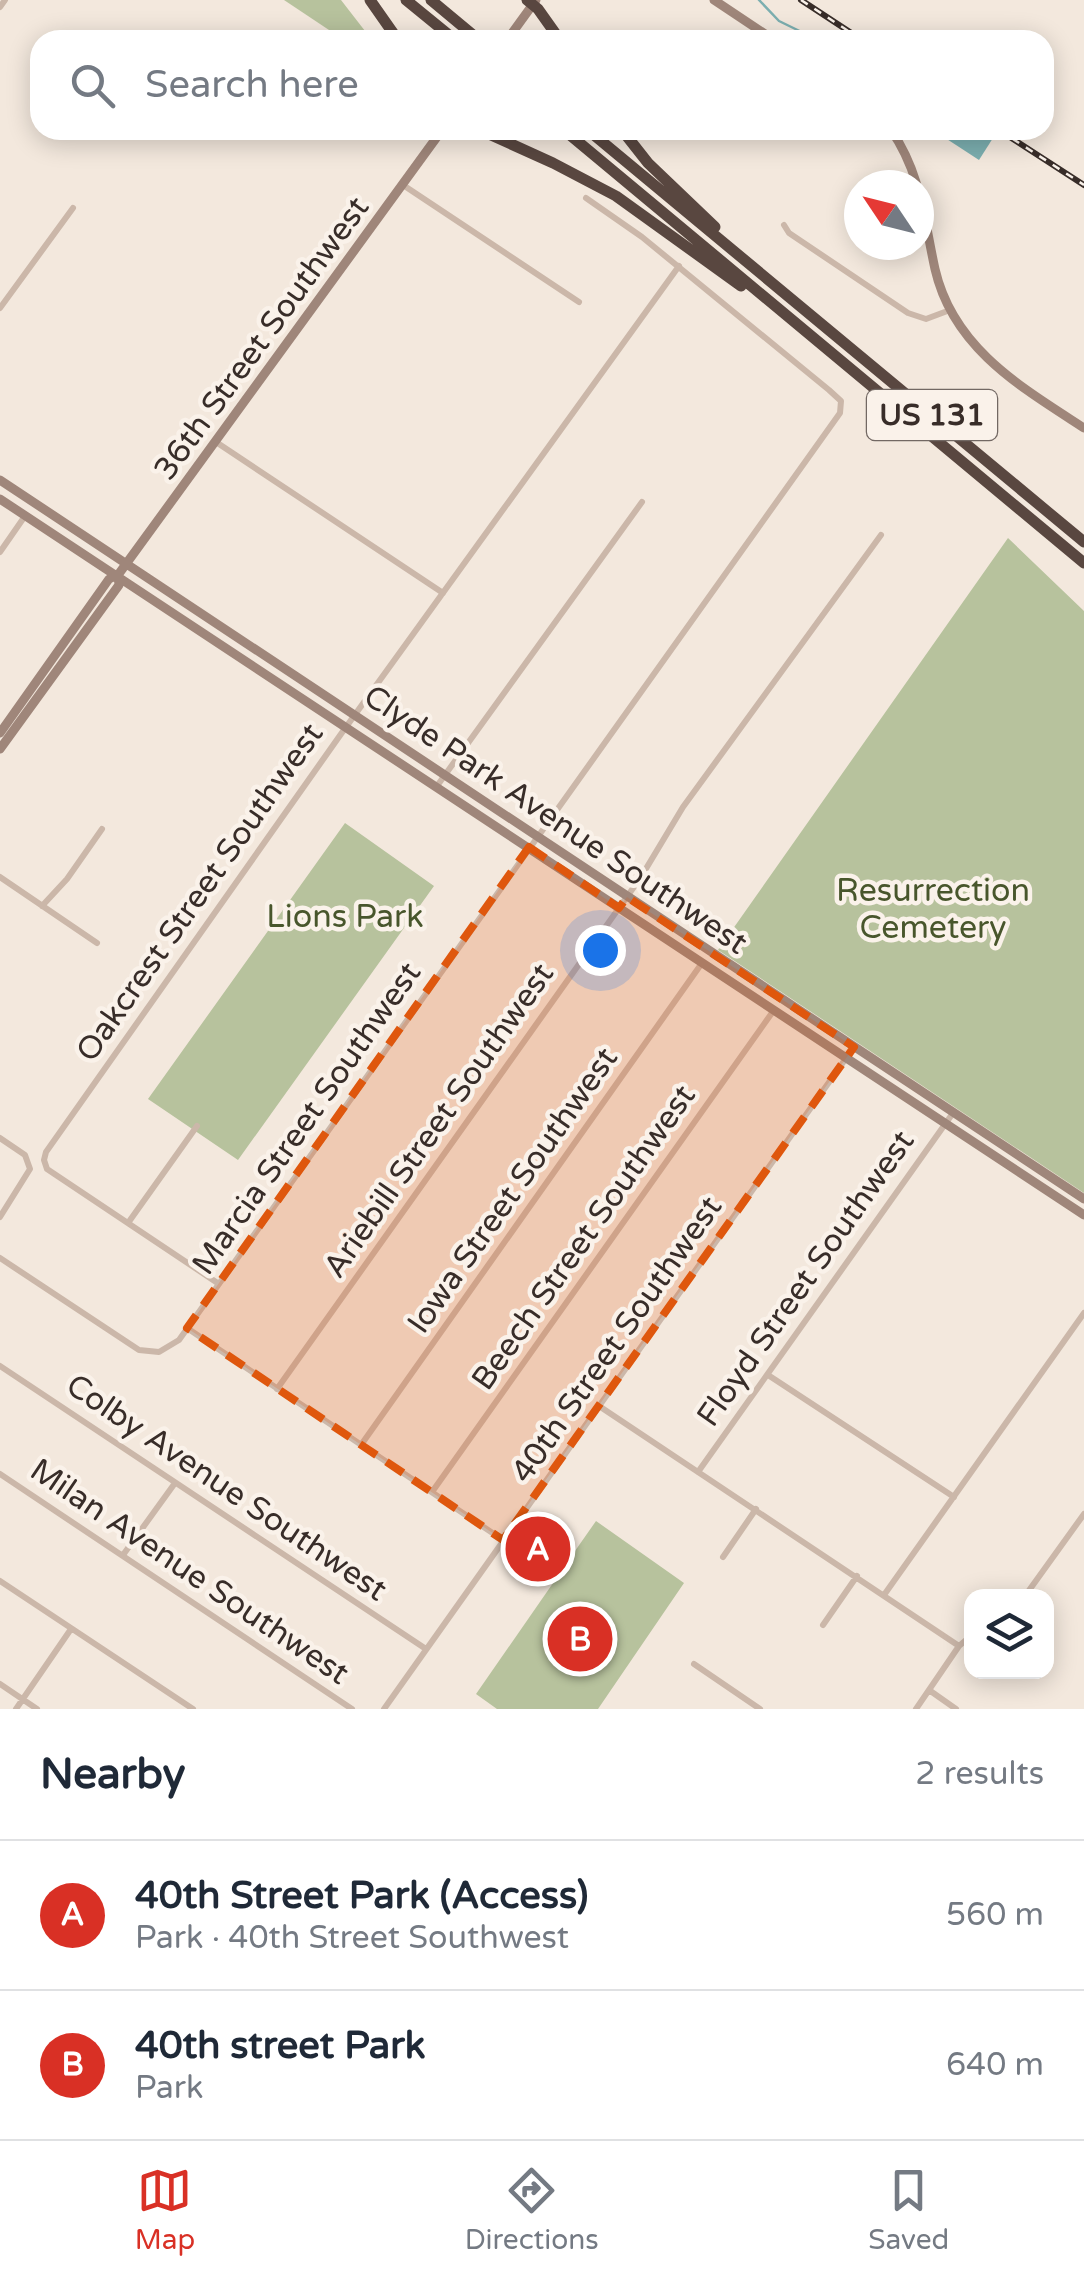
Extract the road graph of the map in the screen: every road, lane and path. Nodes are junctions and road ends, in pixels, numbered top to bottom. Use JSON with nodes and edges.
{"nodes":[{"id":1,"x":4,"y":0,"type":"edge"},
{"id":2,"x":370,"y":0,"type":"edge"},
{"id":3,"x":406,"y":0,"type":"edge"},
{"id":4,"x":431,"y":0,"type":"edge"},
{"id":5,"x":714,"y":0,"type":"edge"},
{"id":6,"x":532,"y":1,"type":"edge"},
{"id":7,"x":0,"y":6,"type":"edge"},
{"id":8,"x":391,"y":30,"type":"edge"},
{"id":9,"x":443,"y":30,"type":"edge"},
{"id":10,"x":467,"y":30,"type":"edge"},
{"id":11,"x":513,"y":30,"type":"edge"},
{"id":12,"x":553,"y":30,"type":"edge"},
{"id":13,"x":759,"y":30,"type":"edge"},
{"id":14,"x":435,"y":140,"type":"edge"},
{"id":15,"x":502,"y":140,"type":"edge"},
{"id":16,"x":576,"y":140,"type":"edge"},
{"id":17,"x":600,"y":140,"type":"edge"},
{"id":18,"x":630,"y":140,"type":"edge"},
{"id":19,"x":897,"y":140,"type":"edge"},
{"id":20,"x":403,"y":185,"type":"junction"},
{"id":21,"x":586,"y":198,"type":"dead end"},
{"id":22,"x":72,"y":208,"type":"dead end"},
{"id":23,"x":784,"y":224,"type":"dead end"},
{"id":24,"x":679,"y":266,"type":"junction"},
{"id":25,"x":780,"y":289,"type":"junction"},
{"id":26,"x":580,"y":302,"type":"dead end"},
{"id":27,"x":0,"y":308,"type":"edge"},
{"id":28,"x":950,"y":310,"type":"junction"},
{"id":29,"x":793,"y":320,"type":"junction"},
{"id":30,"x":1084,"y":428,"type":"edge"},
{"id":31,"x":216,"y":442,"type":"junction"},
{"id":32,"x":0,"y":480,"type":"edge"},
{"id":33,"x":0,"y":498,"type":"edge"},
{"id":34,"x":642,"y":502,"type":"dead end"},
{"id":35,"x":26,"y":515,"type":"junction"},
{"id":36,"x":881,"y":535,"type":"dead end"},
{"id":37,"x":1084,"y":542,"type":"edge"},
{"id":38,"x":0,"y":552,"type":"edge"},
{"id":39,"x":1084,"y":562,"type":"edge"},
{"id":40,"x":127,"y":564,"type":"junction"},
{"id":41,"x":118,"y":575,"type":"junction"},
{"id":42,"x":443,"y":594,"type":"junction"},
{"id":43,"x":355,"y":715,"type":"junction"},
{"id":44,"x":347,"y":726,"type":"junction"},
{"id":45,"x":0,"y":733,"type":"edge"},
{"id":46,"x":0,"y":749,"type":"edge"},
{"id":47,"x":444,"y":776,"type":"junction"},
{"id":48,"x":437,"y":786,"type":"junction"},
{"id":49,"x":102,"y":829,"type":"dead end"},
{"id":50,"x":536,"y":837,"type":"junction"},
{"id":51,"x":529,"y":848,"type":"junction"},
{"id":52,"x":0,"y":877,"type":"edge"},
{"id":53,"x":627,"y":897,"type":"junction"},
{"id":54,"x":42,"y":906,"type":"junction"},
{"id":55,"x":619,"y":908,"type":"junction"},
{"id":56,"x":97,"y":943,"type":"dead end"},
{"id":57,"x":702,"y":963,"type":"junction"},
{"id":58,"x":774,"y":1010,"type":"junction"},
{"id":59,"x":854,"y":1047,"type":"junction"},
{"id":60,"x":846,"y":1058,"type":"junction"},
{"id":61,"x":953,"y":1113,"type":"junction"},
{"id":62,"x":945,"y":1125,"type":"junction"},
{"id":63,"x":196,"y":1126,"type":"dead end"},
{"id":64,"x":0,"y":1138,"type":"edge"},
{"id":65,"x":1084,"y":1200,"type":"edge"},
{"id":66,"x":1084,"y":1215,"type":"edge"},
{"id":67,"x":0,"y":1217,"type":"edge"},
{"id":68,"x":128,"y":1223,"type":"junction"},
{"id":69,"x":0,"y":1258,"type":"edge"},
{"id":70,"x":219,"y":1284,"type":"junction"},
{"id":71,"x":1084,"y":1314,"type":"edge"},
{"id":72,"x":187,"y":1328,"type":"junction"},
{"id":73,"x":0,"y":1366,"type":"edge"},
{"id":74,"x":768,"y":1375,"type":"junction"},
{"id":75,"x":278,"y":1390,"type":"junction"},
{"id":76,"x":599,"y":1406,"type":"junction"},
{"id":77,"x":361,"y":1446,"type":"junction"},
{"id":78,"x":698,"y":1472,"type":"junction"},
{"id":79,"x":0,"y":1474,"type":"edge"},
{"id":80,"x":175,"y":1483,"type":"junction"},
{"id":81,"x":432,"y":1492,"type":"junction"},
{"id":82,"x":954,"y":1497,"type":"junction"},
{"id":83,"x":756,"y":1510,"type":"junction"},
{"id":84,"x":1084,"y":1514,"type":"edge"},
{"id":85,"x":503,"y":1540,"type":"junction"},
{"id":86,"x":123,"y":1556,"type":"junction"},
{"id":87,"x":723,"y":1557,"type":"dead end"},
{"id":88,"x":856,"y":1576,"type":"junction"},
{"id":89,"x":0,"y":1581,"type":"edge"},
{"id":90,"x":1030,"y":1589,"type":"edge"},
{"id":91,"x":884,"y":1594,"type":"junction"},
{"id":92,"x":822,"y":1624,"type":"dead end"},
{"id":93,"x":71,"y":1629,"type":"junction"},
{"id":94,"x":964,"y":1642,"type":"edge"},
{"id":95,"x":960,"y":1646,"type":"junction"},
{"id":96,"x":426,"y":1650,"type":"junction"},
{"id":97,"x":694,"y":1664,"type":"dead end"},
{"id":98,"x":0,"y":1684,"type":"edge"},
{"id":99,"x":929,"y":1690,"type":"junction"},
{"id":100,"x":23,"y":1700,"type":"junction"},
{"id":101,"x":16,"y":1709,"type":"edge"},
{"id":102,"x":37,"y":1709,"type":"edge"},
{"id":103,"x":193,"y":1709,"type":"edge"},
{"id":104,"x":352,"y":1709,"type":"edge"},
{"id":105,"x":384,"y":1709,"type":"edge"},
{"id":106,"x":760,"y":1709,"type":"edge"},
{"id":107,"x":916,"y":1709,"type":"edge"},
{"id":108,"x":956,"y":1709,"type":"edge"}],
"edges":[{"from":1,"to":7,"type":"street"},
{"from":2,"to":8,"type":"highway"},
{"from":3,"to":9,"type":"highway"},
{"from":4,"to":10,"type":"highway"},
{"from":5,"to":13,"type":"main road"},
{"from":6,"to":11,"type":"main road"},
{"from":6,"to":12,"type":"highway"},
{"from":14,"to":20,"type":"main road","name":"36th Street Southwest"},
{"from":15,"to":29,"type":"highway"},
{"from":16,"to":29,"type":"highway","number":"US 131"},
{"from":17,"to":25,"type":"highway","number":"US 131"},
{"from":18,"to":25,"type":"highway"},
{"from":19,"to":28,"type":"main road"},
{"from":20,"to":26,"type":"street"},
{"from":20,"to":31,"type":"main road","name":"36th Street Southwest"},
{"from":21,"to":24,"type":"street"},
{"from":22,"to":27,"type":"street"},
{"from":23,"to":28,"type":"street"},
{"from":24,"to":42,"type":"street","name":"Oakcrest Street Southwest"},
{"from":24,"to":50,"type":"street","name":"Marcia Street Southwest"},
{"from":25,"to":37,"type":"highway","number":"US 131"},
{"from":28,"to":30,"type":"main road"},
{"from":29,"to":39,"type":"highway","number":"US 131"},
{"from":31,"to":40,"type":"main road","name":"36th Street Southwest"},
{"from":31,"to":42,"type":"street"},
{"from":32,"to":40,"type":"main road","name":"Clyde Park Avenue Southwest"},
{"from":33,"to":35,"type":"main road","name":"Clyde Park Avenue Southwest"},
{"from":34,"to":47,"type":"street"},
{"from":35,"to":38,"type":"street"},
{"from":35,"to":41,"type":"main road","name":"Clyde Park Avenue Southwest"},
{"from":36,"to":53,"type":"street","name":"Ariebill Street Southwest"},
{"from":40,"to":41,"type":"main road","name":"36th Street Southwest"},
{"from":40,"to":43,"type":"main road","name":"Clyde Park Avenue Southwest"},
{"from":41,"to":44,"type":"main road","name":"Clyde Park Avenue Southwest"},
{"from":41,"to":45,"type":"main road","name":"36th Street Southwest"},
{"from":41,"to":46,"type":"main road","name":"36th Street Southwest"},
{"from":42,"to":43,"type":"street","name":"Oakcrest Street Southwest"},
{"from":43,"to":44,"type":"street","name":"Oakcrest Street Southwest"},
{"from":43,"to":47,"type":"main road","name":"Clyde Park Avenue Southwest"},
{"from":44,"to":48,"type":"main road","name":"Clyde Park Avenue Southwest"},
{"from":44,"to":68,"type":"street","name":"Oakcrest Street Southwest"},
{"from":47,"to":48,"type":"street"},
{"from":47,"to":50,"type":"main road","name":"Clyde Park Avenue Southwest"},
{"from":48,"to":51,"type":"main road","name":"Clyde Park Avenue Southwest"},
{"from":49,"to":54,"type":"street"},
{"from":50,"to":51,"type":"street","name":"Marcia Street Southwest"},
{"from":50,"to":53,"type":"main road","name":"Clyde Park Avenue Southwest"},
{"from":51,"to":55,"type":"main road","name":"Clyde Park Avenue Southwest"},
{"from":51,"to":70,"type":"street","name":"Marcia Street Southwest"},
{"from":52,"to":54,"type":"street"},
{"from":53,"to":55,"type":"street","name":"Ariebill Street Southwest"},
{"from":53,"to":59,"type":"main road","name":"Clyde Park Avenue Southwest"},
{"from":54,"to":56,"type":"street"},
{"from":55,"to":57,"type":"main road","name":"Clyde Park Avenue Southwest"},
{"from":55,"to":75,"type":"street","name":"Ariebill Street Southwest"},
{"from":57,"to":58,"type":"main road","name":"Clyde Park Avenue Southwest"},
{"from":57,"to":77,"type":"street","name":"Iowa Street Southwest"},
{"from":58,"to":60,"type":"main road","name":"Clyde Park Avenue Southwest"},
{"from":58,"to":81,"type":"street","name":"Beech Street Southwest"},
{"from":59,"to":60,"type":"street","name":"40th Street Southwest"},
{"from":59,"to":61,"type":"main road","name":"Clyde Park Avenue Southwest"},
{"from":60,"to":62,"type":"main road","name":"Clyde Park Avenue Southwest"},
{"from":60,"to":76,"type":"street","name":"40th Street Southwest"},
{"from":61,"to":62,"type":"street","name":"Floyd Street Southwest"},
{"from":61,"to":65,"type":"main road","name":"Clyde Park Avenue Southwest"},
{"from":62,"to":66,"type":"main road","name":"Clyde Park Avenue Southwest"},
{"from":62,"to":74,"type":"street","name":"Floyd Street Southwest"},
{"from":63,"to":68,"type":"street"},
{"from":64,"to":67,"type":"street"},
{"from":68,"to":70,"type":"street"},
{"from":69,"to":72,"type":"street","name":"Marcia Street Southwest"},
{"from":70,"to":72,"type":"street","name":"Marcia Street Southwest"},
{"from":71,"to":82,"type":"street"},
{"from":72,"to":75,"type":"street"},
{"from":73,"to":80,"type":"street","name":"Colby Avenue Southwest"},
{"from":74,"to":78,"type":"street","name":"Floyd Street Southwest"},
{"from":74,"to":82,"type":"street"},
{"from":75,"to":77,"type":"street"},
{"from":76,"to":78,"type":"street"},
{"from":76,"to":85,"type":"street","name":"40th Street Southwest"},
{"from":77,"to":81,"type":"street"},
{"from":78,"to":83,"type":"street"},
{"from":79,"to":86,"type":"street","name":"Milan Avenue Southwest"},
{"from":80,"to":86,"type":"street"},
{"from":80,"to":96,"type":"street","name":"Colby Avenue Southwest"},
{"from":81,"to":85,"type":"street"},
{"from":82,"to":91,"type":"street"},
{"from":83,"to":87,"type":"street"},
{"from":83,"to":88,"type":"street"},
{"from":84,"to":90,"type":"street"},
{"from":85,"to":96,"type":"street","name":"40th Street Southwest"},
{"from":86,"to":104,"type":"street","name":"Milan Avenue Southwest"},
{"from":88,"to":91,"type":"street"},
{"from":88,"to":92,"type":"street"},
{"from":89,"to":93,"type":"street"},
{"from":91,"to":95,"type":"street"},
{"from":93,"to":100,"type":"street"},
{"from":93,"to":103,"type":"street"},
{"from":94,"to":95,"type":"street"},
{"from":95,"to":99,"type":"street"},
{"from":96,"to":105,"type":"street","name":"40th Street Southwest"},
{"from":97,"to":106,"type":"street"},
{"from":98,"to":100,"type":"street"},
{"from":99,"to":107,"type":"street"},
{"from":99,"to":108,"type":"street"},
{"from":100,"to":101,"type":"street"},
{"from":100,"to":102,"type":"street"}]}
